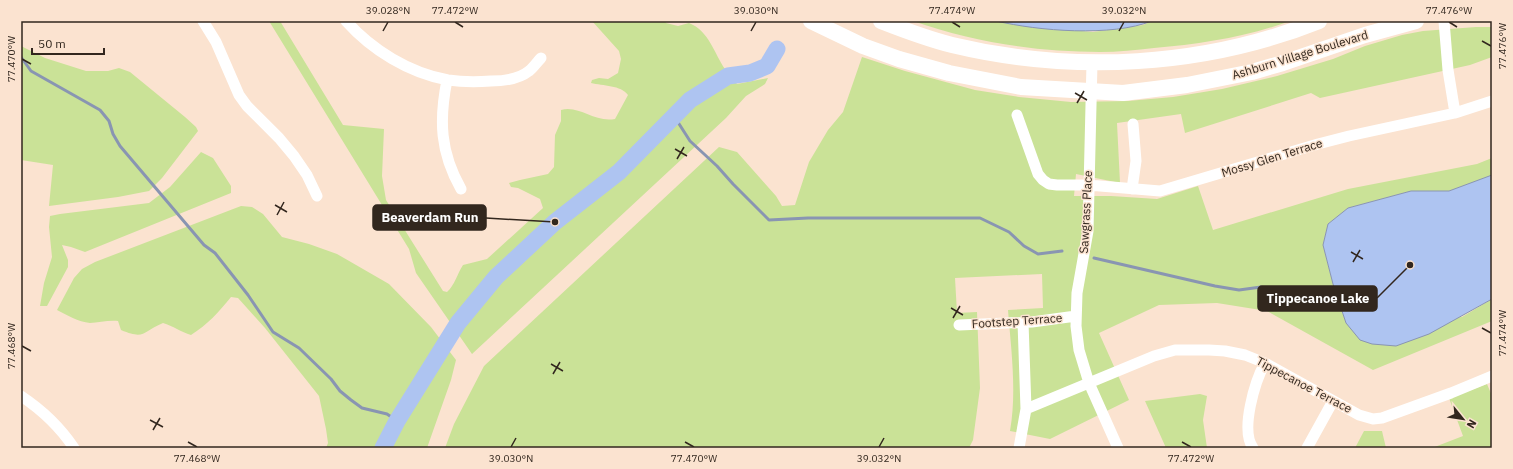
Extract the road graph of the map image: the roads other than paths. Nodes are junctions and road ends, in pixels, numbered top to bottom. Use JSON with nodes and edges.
{"nodes":[{"id":1,"x":203,"y":21,"type":"edge"},
{"id":2,"x":346,"y":21,"type":"edge"},
{"id":3,"x":811,"y":21,"type":"edge"},
{"id":4,"x":881,"y":21,"type":"edge"},
{"id":5,"x":1319,"y":21,"type":"edge"},
{"id":6,"x":1416,"y":21,"type":"edge"},
{"id":7,"x":1444,"y":21,"type":"edge"},
{"id":8,"x":541,"y":58,"type":"dead end"},
{"id":9,"x":1092,"y":63,"type":"junction"},
{"id":10,"x":447,"y":80,"type":"junction"},
{"id":11,"x":1092,"y":91,"type":"junction"},
{"id":12,"x":1492,"y":101,"type":"edge"},
{"id":13,"x":1456,"y":113,"type":"junction"},
{"id":14,"x":1017,"y":115,"type":"dead end"},
{"id":15,"x":1133,"y":124,"type":"dead end"},
{"id":16,"x":1088,"y":185,"type":"junction"},
{"id":17,"x":461,"y":189,"type":"dead end"},
{"id":18,"x":1132,"y":189,"type":"junction"},
{"id":19,"x":317,"y":196,"type":"dead end"},
{"id":20,"x":1076,"y":316,"type":"junction"},
{"id":21,"x":1023,"y":322,"type":"junction"},
{"id":22,"x":959,"y":325,"type":"dead end"},
{"id":23,"x":1265,"y":363,"type":"junction"},
{"id":24,"x":1492,"y":376,"type":"edge"},
{"id":25,"x":1090,"y":383,"type":"junction"},
{"id":26,"x":21,"y":396,"type":"edge"},
{"id":27,"x":1333,"y":400,"type":"junction"},
{"id":28,"x":1026,"y":409,"type":"junction"},
{"id":29,"x":74,"y":448,"type":"edge"},
{"id":30,"x":1019,"y":448,"type":"edge"},
{"id":31,"x":1118,"y":448,"type":"edge"},
{"id":32,"x":1253,"y":448,"type":"edge"},
{"id":33,"x":1307,"y":448,"type":"edge"}],
"edges":[{"from":1,"to":19,"type":"street"},
{"from":2,"to":10,"type":"street"},
{"from":3,"to":11,"type":"main road","name":"Ashburn Village Boulevard"},
{"from":4,"to":9,"type":"main road"},
{"from":5,"to":9,"type":"main road"},
{"from":6,"to":11,"type":"main road","name":"Ashburn Village Boulevard"},
{"from":7,"to":13,"type":"street"},
{"from":8,"to":10,"type":"street"},
{"from":9,"to":11,"type":"street","name":"Sawgrass Place"},
{"from":10,"to":17,"type":"street"},
{"from":11,"to":16,"type":"street","name":"Sawgrass Place"},
{"from":12,"to":13,"type":"street","name":"Mossy Glen Terrace"},
{"from":13,"to":18,"type":"street","name":"Mossy Glen Terrace"},
{"from":14,"to":16,"type":"street","name":"Mossy Glen Terrace"},
{"from":15,"to":18,"type":"street"},
{"from":16,"to":18,"type":"street","name":"Mossy Glen Terrace"},
{"from":16,"to":20,"type":"street","name":"Sawgrass Place"},
{"from":20,"to":21,"type":"street","name":"Footstep Terrace"},
{"from":20,"to":25,"type":"street","name":"Sawgrass Place"},
{"from":21,"to":22,"type":"street","name":"Footstep Terrace"},
{"from":21,"to":28,"type":"street"},
{"from":23,"to":25,"type":"street","name":"Tippecanoe Terrace"},
{"from":23,"to":27,"type":"street","name":"Tippecanoe Terrace"},
{"from":23,"to":32,"type":"street"},
{"from":24,"to":27,"type":"street","name":"Tippecanoe Terrace"},
{"from":25,"to":28,"type":"street","name":"Tippecanoe Terrace"},
{"from":25,"to":31,"type":"street","name":"Sawgrass Place"},
{"from":26,"to":29,"type":"street"},
{"from":27,"to":33,"type":"street"},
{"from":28,"to":30,"type":"street"}]}
